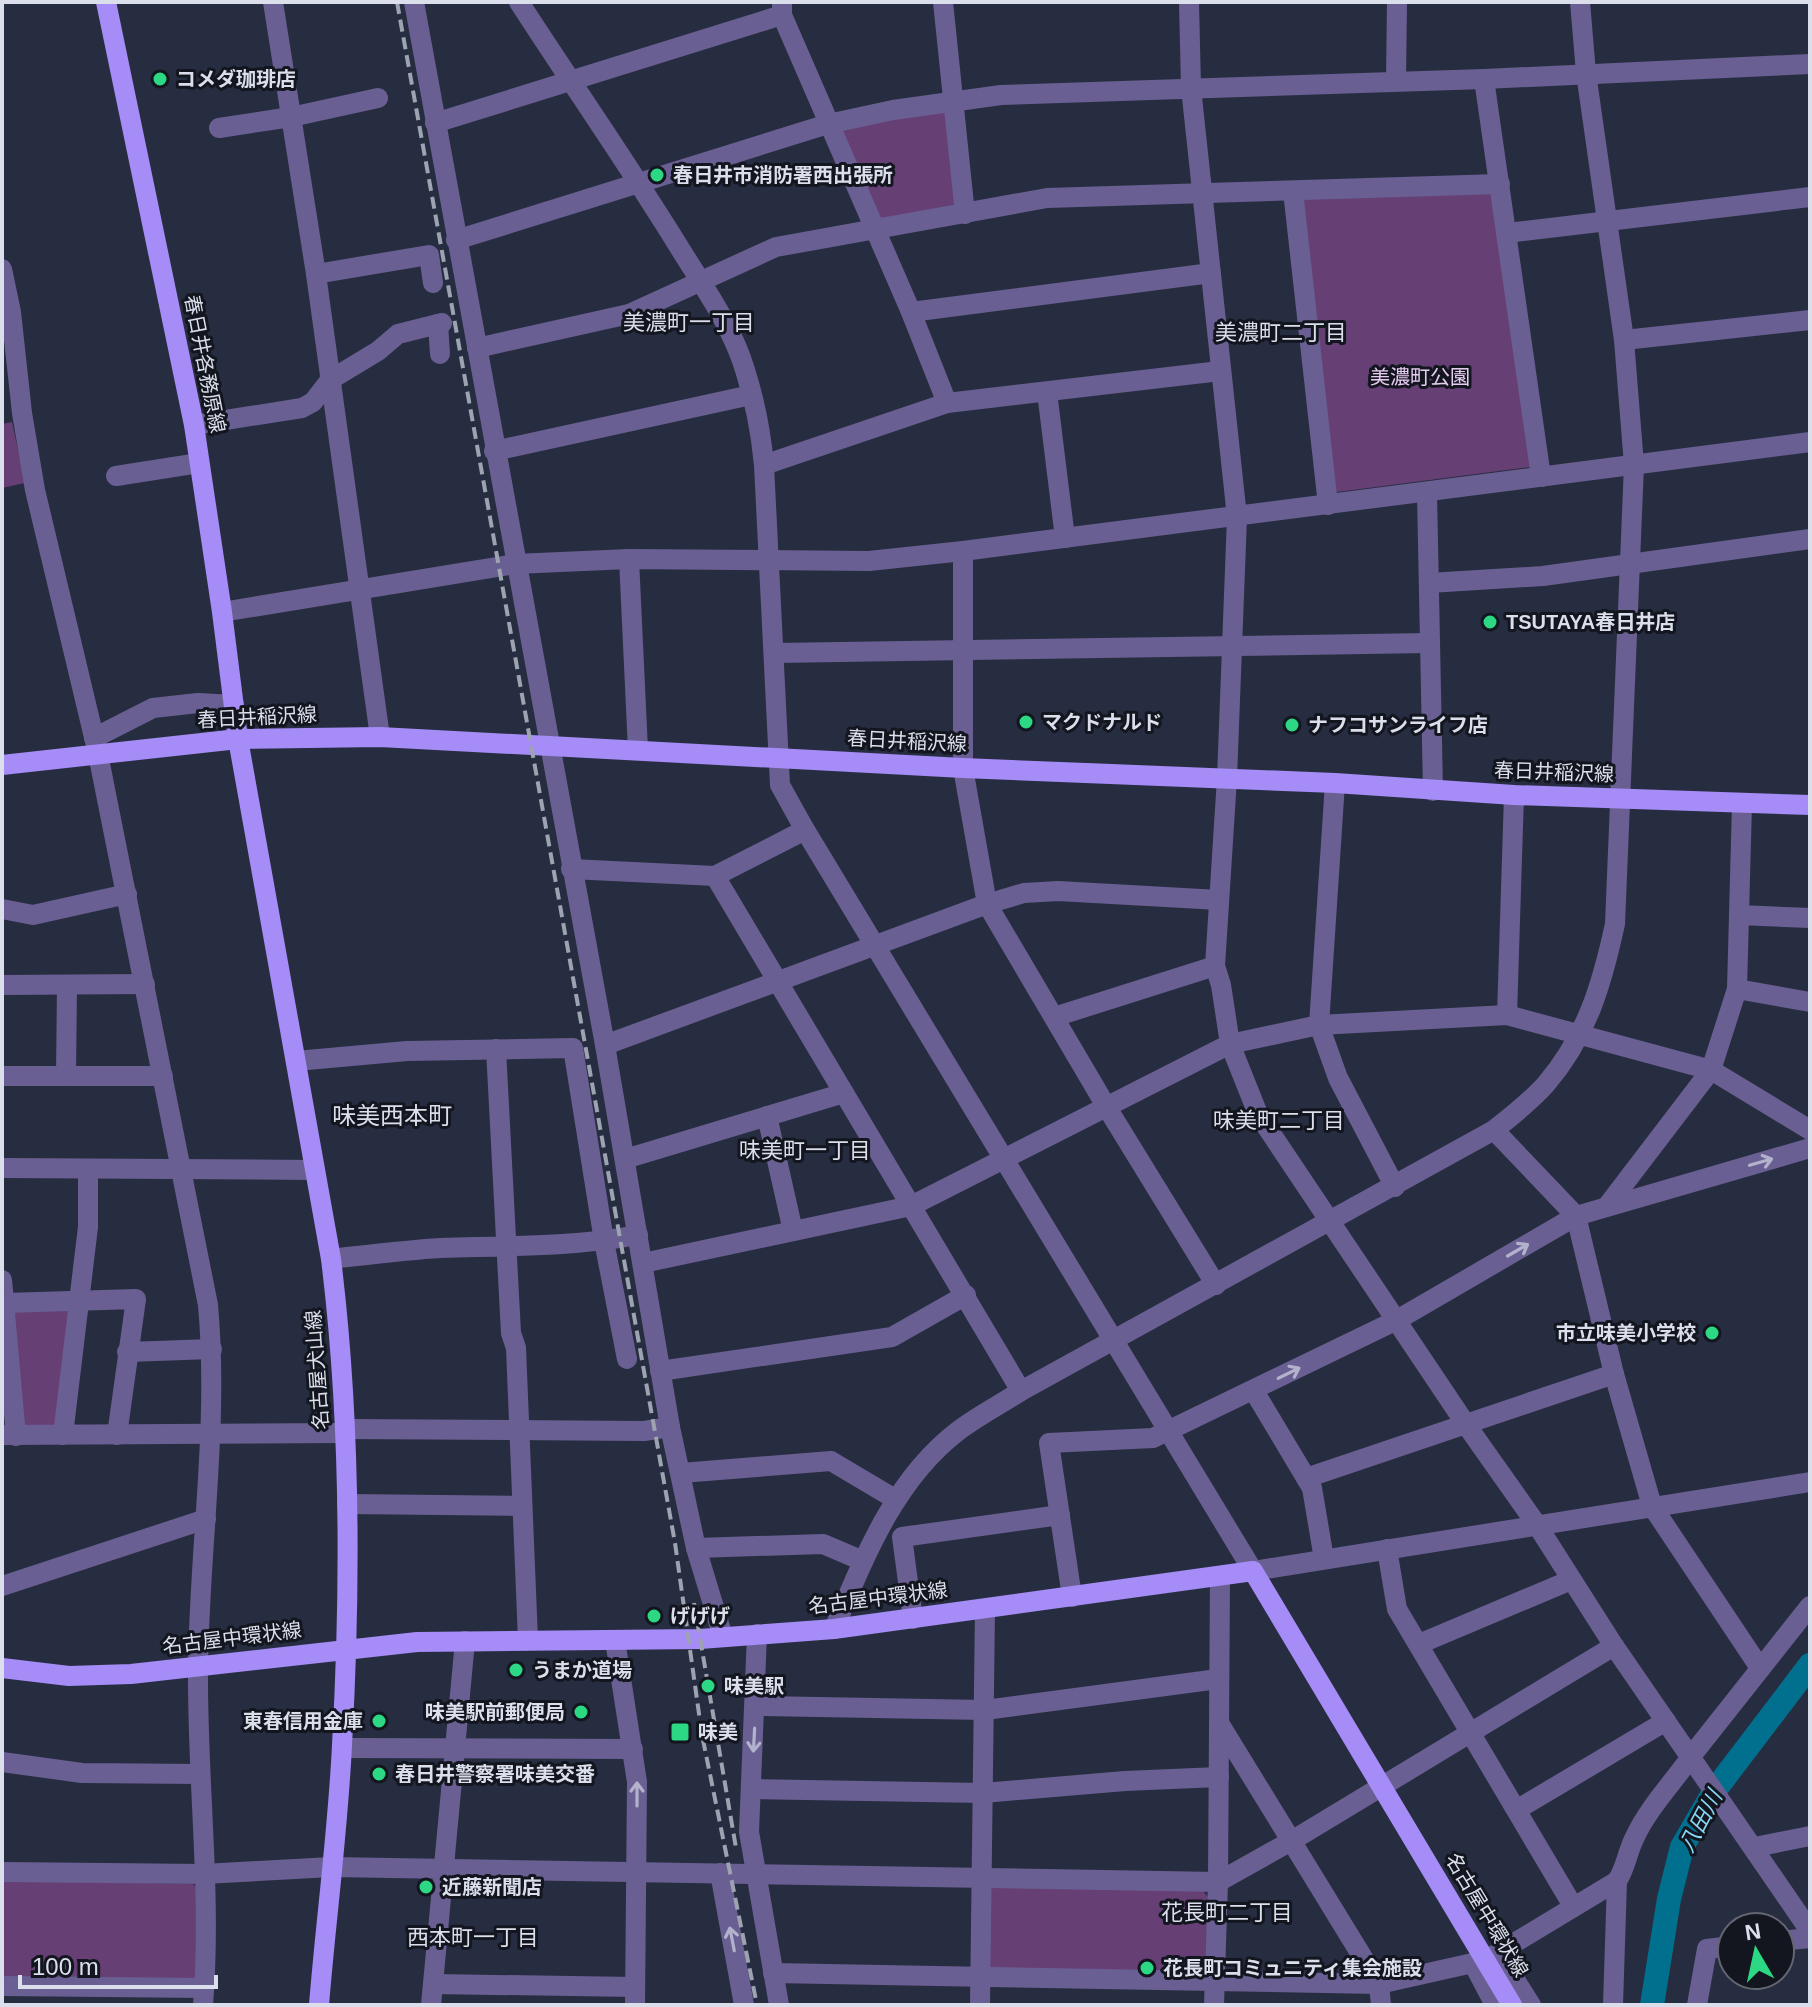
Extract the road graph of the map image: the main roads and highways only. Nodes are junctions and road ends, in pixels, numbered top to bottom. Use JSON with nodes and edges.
{"nodes":[{"id":1,"x":106,"y":2,"type":"edge"},
{"id":2,"x":238,"y":739,"type":"junction"},
{"id":3,"x":2,"y":765,"type":"edge"},
{"id":4,"x":1810,"y":805,"type":"edge"},
{"id":5,"x":346,"y":1649,"type":"junction"},
{"id":6,"x":2,"y":1668,"type":"edge"},
{"id":7,"x":319,"y":2005,"type":"edge"},
{"id":8,"x":1512,"y":2005,"type":"edge"}],
"edges":[{"from":1,"to":2,"type":"main road","name":"春日井各務原線"},
{"from":2,"to":3,"type":"main road","name":"春日井稲沢線"},
{"from":2,"to":4,"type":"main road","name":"春日井稲沢線"},
{"from":2,"to":5,"type":"main road","name":"名古屋犬山線"},
{"from":5,"to":6,"type":"main road","name":"名古屋中環状線"},
{"from":5,"to":7,"type":"main road","name":"名古屋犬山線"},
{"from":5,"to":8,"type":"main road","name":"名古屋中環状線"}]}
